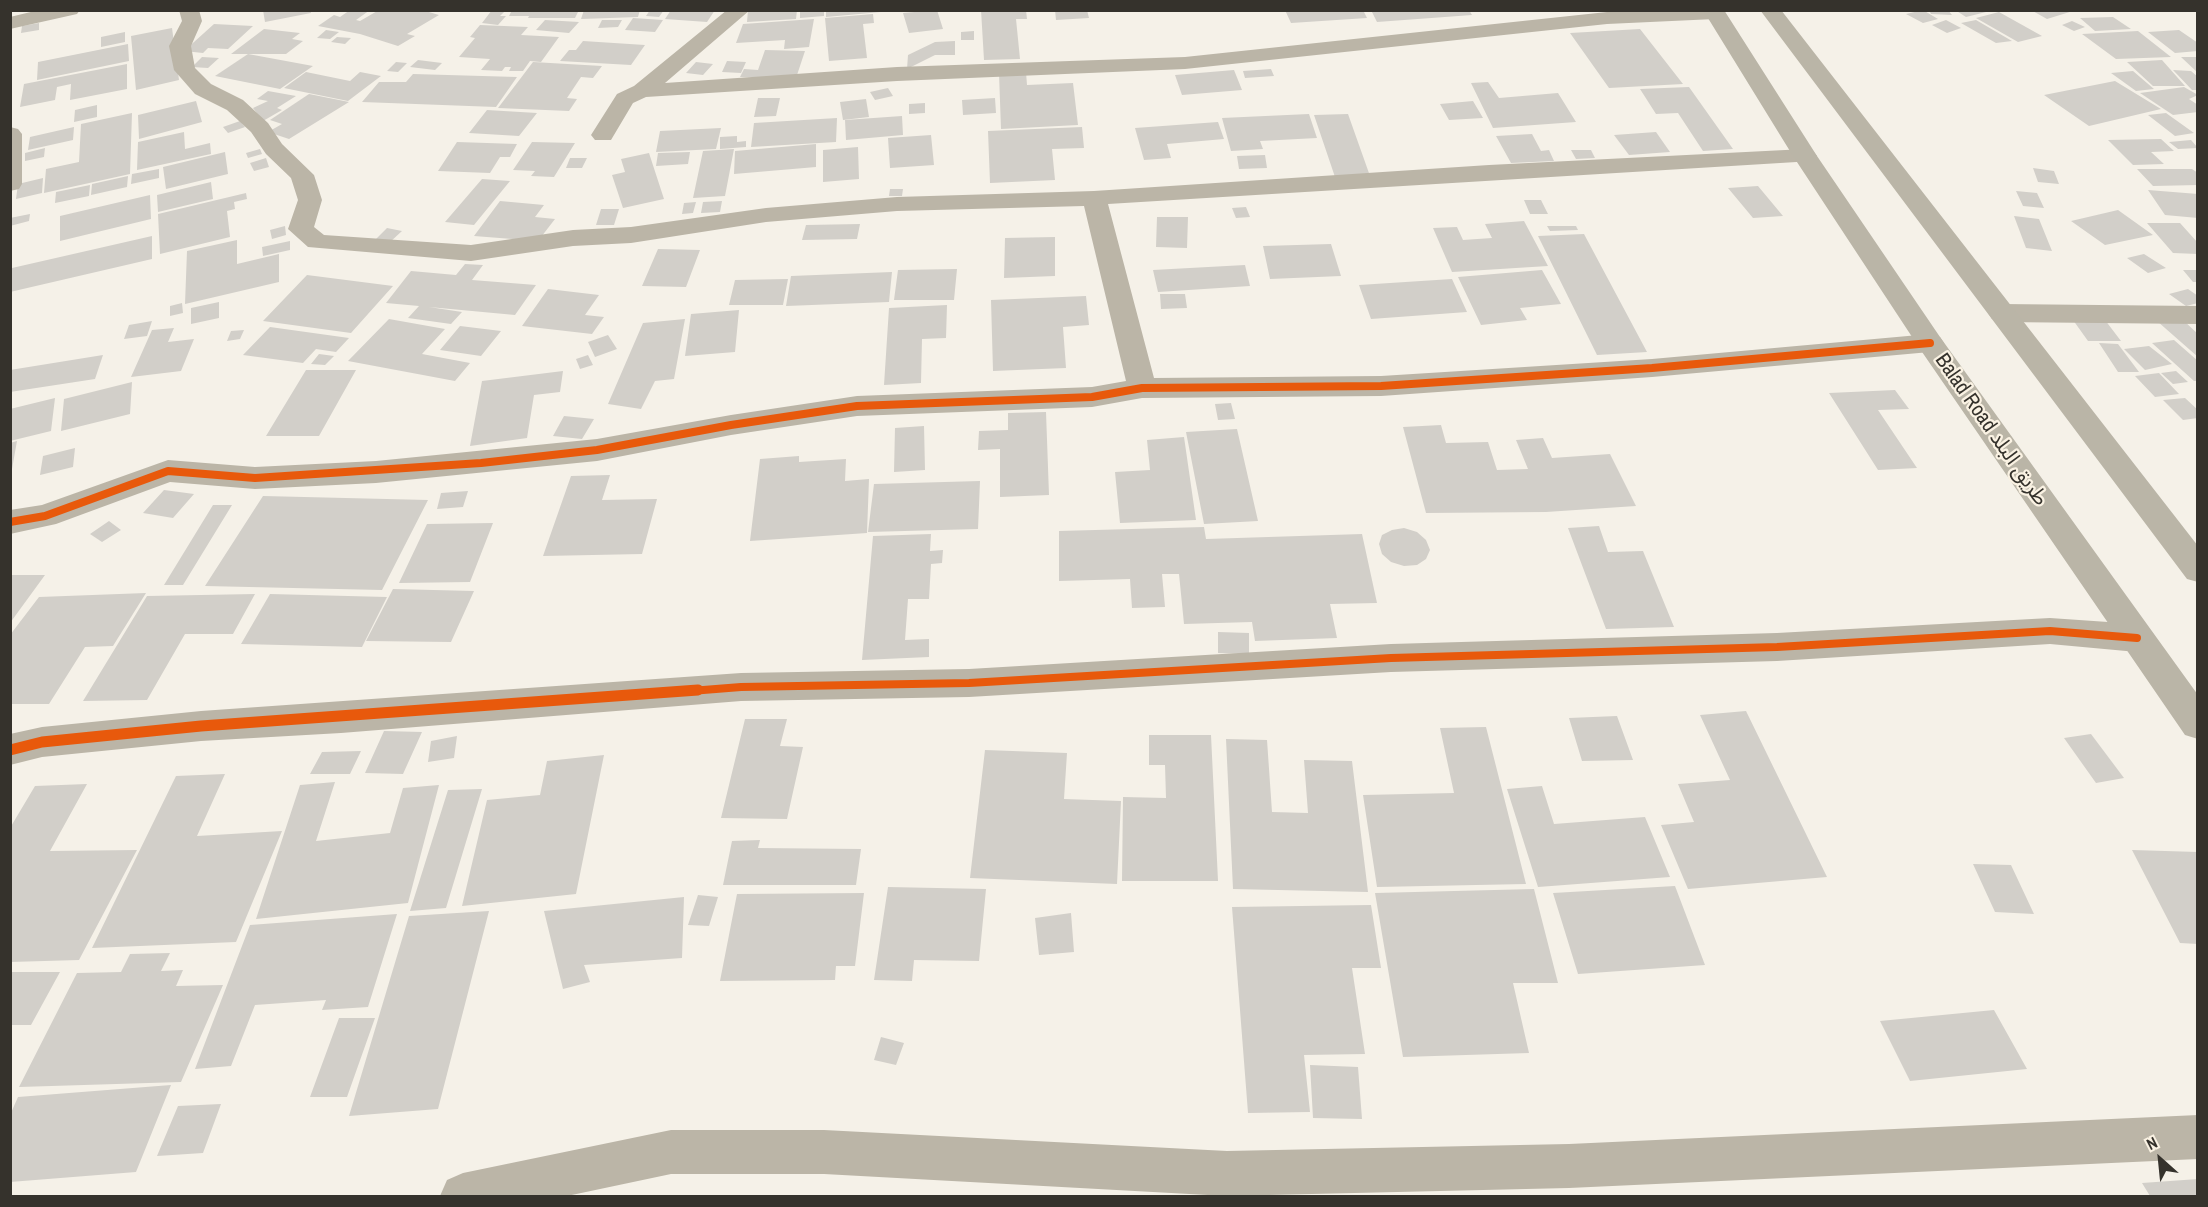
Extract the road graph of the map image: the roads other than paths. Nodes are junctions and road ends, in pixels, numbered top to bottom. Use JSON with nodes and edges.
{"nodes":[{"id":1,"x":70,"y":10,"type":"edge"},
{"id":2,"x":189,"y":10,"type":"edge"},
{"id":3,"x":740,"y":10,"type":"edge"},
{"id":4,"x":1770,"y":10,"type":"edge"},
{"id":5,"x":1714,"y":12,"type":"edge"},
{"id":6,"x":10,"y":23,"type":"edge"},
{"id":7,"x":642,"y":91,"type":"junction"},
{"id":8,"x":10,"y":134,"type":"edge"},
{"id":9,"x":603,"y":135,"type":"dead end"},
{"id":10,"x":1805,"y":156,"type":"junction"},
{"id":11,"x":10,"y":184,"type":"edge"},
{"id":12,"x":1094,"y":198,"type":"junction"},
{"id":13,"x":2001,"y":313,"type":"junction"},
{"id":14,"x":2198,"y":315,"type":"edge"},
{"id":15,"x":1930,"y":343,"type":"junction"},
{"id":16,"x":1142,"y":388,"type":"junction"},
{"id":17,"x":10,"y":522,"type":"edge"},
{"id":18,"x":2198,"y":570,"type":"edge"},
{"id":19,"x":2137,"y":638,"type":"junction"},
{"id":20,"x":2198,"y":724,"type":"edge"},
{"id":21,"x":10,"y":750,"type":"edge"},
{"id":22,"x":2198,"y":1137,"type":"edge"},
{"id":23,"x":464,"y":1197,"type":"edge"}],
"edges":[{"from":1,"to":6,"type":"street"},
{"from":2,"to":12,"type":"street"},
{"from":3,"to":7,"type":"street"},
{"from":4,"to":13,"type":"highway"},
{"from":5,"to":7,"type":"street"},
{"from":5,"to":10,"type":"highway","name":"Balad Road طريق البلد"},
{"from":7,"to":9,"type":"street"},
{"from":8,"to":11,"type":"street"},
{"from":10,"to":12,"type":"street"},
{"from":10,"to":15,"type":"highway","name":"Balad Road طريق البلد"},
{"from":12,"to":16,"type":"street"},
{"from":13,"to":14,"type":"street"},
{"from":13,"to":18,"type":"highway"},
{"from":15,"to":16,"type":"street"},
{"from":15,"to":19,"type":"highway","name":"Balad Road طريق البلد"},
{"from":16,"to":17,"type":"street"},
{"from":19,"to":20,"type":"highway","name":"Balad Road طريق البلد"},
{"from":19,"to":21,"type":"street"},
{"from":22,"to":23,"type":"street"}]}
